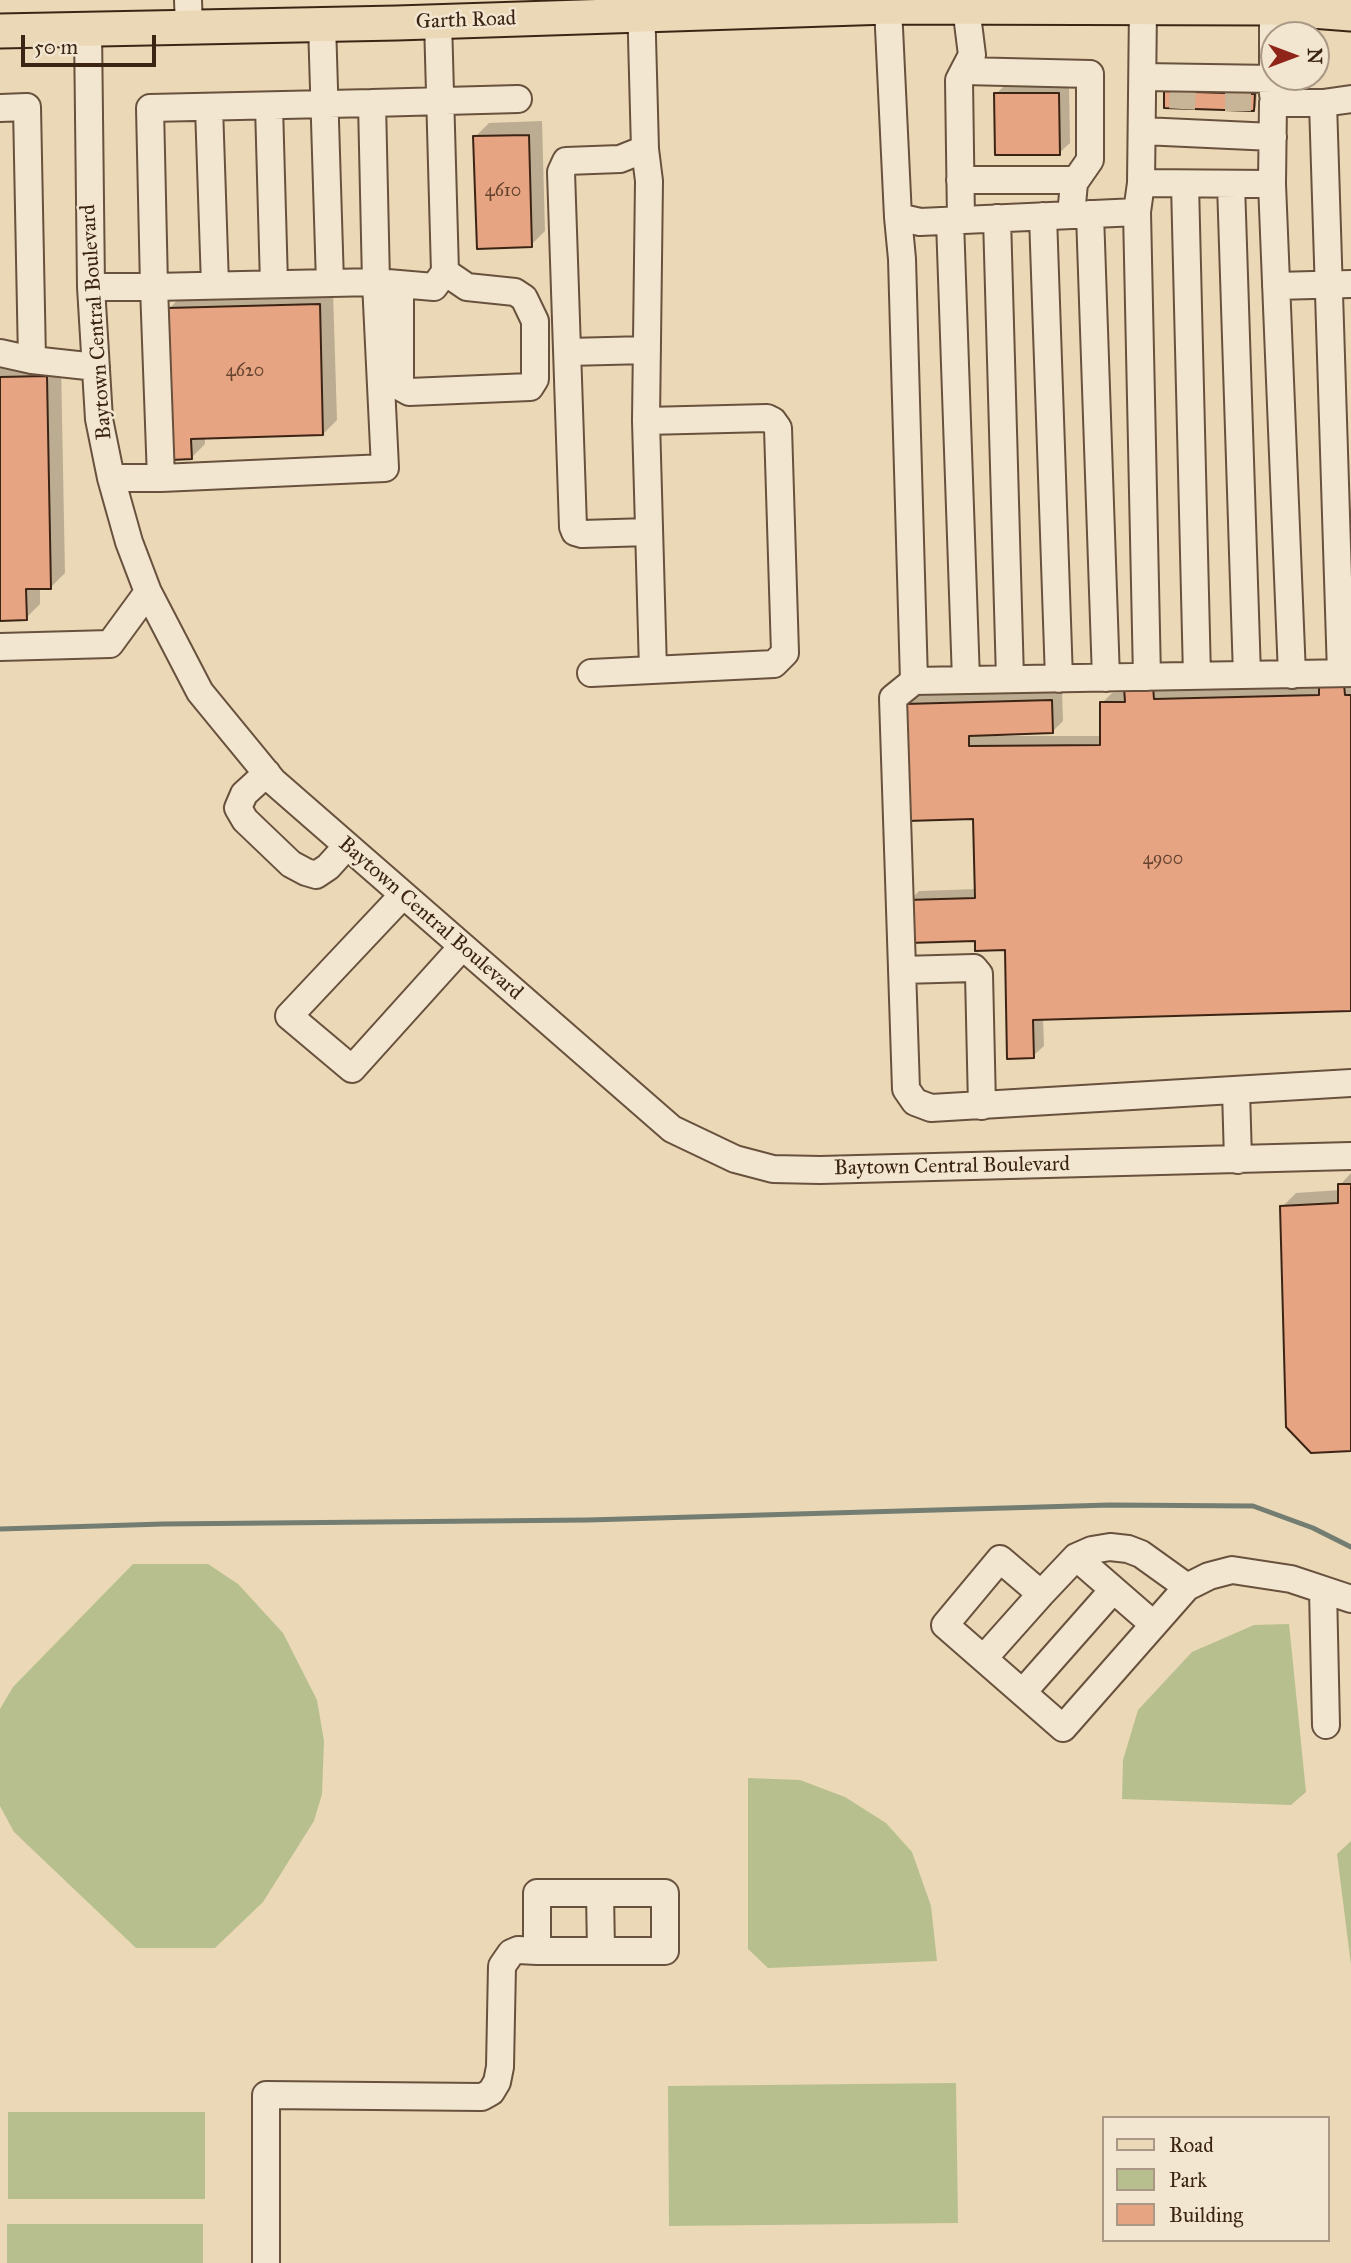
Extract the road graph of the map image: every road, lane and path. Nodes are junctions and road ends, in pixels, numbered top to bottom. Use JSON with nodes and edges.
{"nodes":[{"id":1,"x":818,"y":5,"type":"edge"},
{"id":2,"x":978,"y":5,"type":"edge"},
{"id":3,"x":1150,"y":5,"type":"edge"},
{"id":4,"x":641,"y":7,"type":"edge"},
{"id":5,"x":888,"y":7,"type":"junction"},
{"id":6,"x":1273,"y":8,"type":"junction"},
{"id":7,"x":396,"y":12,"type":"edge"},
{"id":8,"x":189,"y":13,"type":"edge"},
{"id":9,"x":1351,"y":14,"type":"edge"},
{"id":10,"x":438,"y":21,"type":"junction"},
{"id":11,"x":1273,"y":21,"type":"edge"},
{"id":12,"x":322,"y":24,"type":"junction"},
{"id":13,"x":88,"y":29,"type":"junction"},
{"id":14,"x":0,"y":31,"type":"edge"},
{"id":15,"x":964,"y":71,"type":"junction"},
{"id":16,"x":1143,"y":77,"type":"junction"},
{"id":17,"x":1273,"y":91,"type":"edge"},
{"id":18,"x":518,"y":99,"type":"dead end"},
{"id":19,"x":1351,"y":99,"type":"edge"},
{"id":20,"x":441,"y":100,"type":"junction"},
{"id":21,"x":372,"y":103,"type":"junction"},
{"id":22,"x":1210,"y":103,"type":"junction"},
{"id":23,"x":1324,"y":103,"type":"junction"},
{"id":24,"x":324,"y":104,"type":"junction"},
{"id":25,"x":269,"y":106,"type":"junction"},
{"id":26,"x":209,"y":107,"type":"junction"},
{"id":27,"x":0,"y":108,"type":"edge"},
{"id":28,"x":1143,"y":131,"type":"junction"},
{"id":29,"x":1273,"y":137,"type":"junction"},
{"id":30,"x":645,"y":149,"type":"junction"},
{"id":31,"x":960,"y":180,"type":"junction"},
{"id":32,"x":1074,"y":180,"type":"junction"},
{"id":33,"x":1141,"y":183,"type":"junction"},
{"id":34,"x":1185,"y":184,"type":"junction"},
{"id":35,"x":1231,"y":184,"type":"junction"},
{"id":36,"x":1272,"y":184,"type":"junction"},
{"id":37,"x":1137,"y":212,"type":"junction"},
{"id":38,"x":1080,"y":215,"type":"junction"},
{"id":39,"x":1044,"y":216,"type":"junction"},
{"id":40,"x":898,"y":217,"type":"junction"},
{"id":41,"x":998,"y":219,"type":"junction"},
{"id":42,"x":956,"y":220,"type":"junction"},
{"id":43,"x":446,"y":272,"type":"junction"},
{"id":44,"x":330,"y":283,"type":"junction"},
{"id":45,"x":388,"y":283,"type":"junction"},
{"id":46,"x":274,"y":284,"type":"junction"},
{"id":47,"x":215,"y":285,"type":"junction"},
{"id":48,"x":1340,"y":285,"type":"edge"},
{"id":49,"x":1276,"y":286,"type":"junction"},
{"id":50,"x":90,"y":287,"type":"junction"},
{"id":51,"x":154,"y":287,"type":"junction"},
{"id":52,"x":647,"y":350,"type":"junction"},
{"id":53,"x":568,"y":352,"type":"junction"},
{"id":54,"x":0,"y":353,"type":"edge"},
{"id":55,"x":32,"y":360,"type":"junction"},
{"id":56,"x":96,"y":367,"type":"junction"},
{"id":57,"x":646,"y":421,"type":"junction"},
{"id":58,"x":111,"y":478,"type":"junction"},
{"id":59,"x":161,"y":478,"type":"junction"},
{"id":60,"x":649,"y":532,"type":"junction"},
{"id":61,"x":148,"y":592,"type":"junction"},
{"id":62,"x":0,"y":647,"type":"edge"},
{"id":63,"x":653,"y":670,"type":"junction"},
{"id":64,"x":591,"y":673,"type":"dead end"},
{"id":65,"x":1346,"y":673,"type":"edge"},
{"id":66,"x":1292,"y":674,"type":"junction"},
{"id":67,"x":1247,"y":675,"type":"junction"},
{"id":68,"x":1197,"y":676,"type":"junction"},
{"id":69,"x":1147,"y":677,"type":"junction"},
{"id":70,"x":1106,"y":678,"type":"junction"},
{"id":71,"x":1059,"y":679,"type":"junction"},
{"id":72,"x":965,"y":680,"type":"junction"},
{"id":73,"x":1010,"y":680,"type":"junction"},
{"id":74,"x":914,"y":681,"type":"junction"},
{"id":75,"x":267,"y":773,"type":"junction"},
{"id":76,"x":347,"y":846,"type":"junction"},
{"id":77,"x":403,"y":895,"type":"junction"},
{"id":78,"x":462,"y":947,"type":"junction"},
{"id":79,"x":902,"y":970,"type":"junction"},
{"id":80,"x":1351,"y":1083,"type":"edge"},
{"id":81,"x":1236,"y":1090,"type":"junction"},
{"id":82,"x":982,"y":1105,"type":"junction"},
{"id":83,"x":1351,"y":1156,"type":"edge"},
{"id":84,"x":1238,"y":1160,"type":"junction"},
{"id":85,"x":1076,"y":1557,"type":"junction"},
{"id":86,"x":1187,"y":1587,"type":"junction"},
{"id":87,"x":1113,"y":1590,"type":"junction"},
{"id":88,"x":1324,"y":1590,"type":"junction"},
{"id":89,"x":1041,"y":1594,"type":"junction"},
{"id":90,"x":1351,"y":1599,"type":"edge"},
{"id":91,"x":1153,"y":1624,"type":"junction"},
{"id":92,"x":984,"y":1658,"type":"junction"},
{"id":93,"x":1023,"y":1692,"type":"junction"},
{"id":94,"x":1326,"y":1725,"type":"dead end"},
{"id":95,"x":600,"y":1893,"type":"junction"},
{"id":96,"x":537,"y":1951,"type":"junction"},
{"id":97,"x":601,"y":1951,"type":"junction"},
{"id":98,"x":266,"y":2263,"type":"edge"}],
"edges":[{"from":1,"to":4,"type":"main road","name":"Garth Road"},
{"from":1,"to":5,"type":"main road","name":"Garth Road"},
{"from":2,"to":3,"type":"main road","name":"Garth Road"},
{"from":2,"to":5,"type":"main road","name":"Garth Road"},
{"from":2,"to":15,"type":"street"},
{"from":3,"to":6,"type":"main road","name":"Garth Road"},
{"from":3,"to":16,"type":"street"},
{"from":4,"to":10,"type":"main road","name":"Garth Road"},
{"from":4,"to":30,"type":"street"},
{"from":5,"to":40,"type":"street"},
{"from":6,"to":9,"type":"main road","name":"Garth Road"},
{"from":6,"to":11,"type":"street"},
{"from":7,"to":10,"type":"main road","name":"Garth Road"},
{"from":7,"to":12,"type":"main road","name":"Garth Road"},
{"from":8,"to":12,"type":"main road","name":"Garth Road"},
{"from":8,"to":13,"type":"main road","name":"Garth Road"},
{"from":10,"to":20,"type":"street"},
{"from":12,"to":24,"type":"street"},
{"from":13,"to":14,"type":"main road","name":"Garth Road"},
{"from":13,"to":50,"type":"street","name":"Baytown Central Boulevard"},
{"from":15,"to":31,"type":"street"},
{"from":15,"to":32,"type":"street"},
{"from":16,"to":22,"type":"street"},
{"from":16,"to":28,"type":"street"},
{"from":17,"to":22,"type":"street"},
{"from":17,"to":23,"type":"street"},
{"from":17,"to":29,"type":"street"},
{"from":18,"to":20,"type":"street"},
{"from":19,"to":23,"type":"street"},
{"from":20,"to":21,"type":"street"},
{"from":20,"to":43,"type":"street"},
{"from":21,"to":24,"type":"street"},
{"from":21,"to":45,"type":"street"},
{"from":22,"to":28,"type":"street"},
{"from":22,"to":29,"type":"street"},
{"from":23,"to":48,"type":"street"},
{"from":24,"to":25,"type":"street"},
{"from":24,"to":44,"type":"street"},
{"from":25,"to":26,"type":"street"},
{"from":25,"to":46,"type":"street"},
{"from":26,"to":47,"type":"street"},
{"from":26,"to":51,"type":"street"},
{"from":27,"to":55,"type":"street"},
{"from":28,"to":33,"type":"street"},
{"from":29,"to":36,"type":"street"},
{"from":30,"to":52,"type":"street"},
{"from":30,"to":53,"type":"street"},
{"from":31,"to":32,"type":"street"},
{"from":31,"to":42,"type":"street"},
{"from":32,"to":38,"type":"street"},
{"from":33,"to":34,"type":"street"},
{"from":33,"to":37,"type":"street"},
{"from":34,"to":35,"type":"street"},
{"from":34,"to":68,"type":"street"},
{"from":35,"to":36,"type":"street"},
{"from":35,"to":67,"type":"street"},
{"from":36,"to":49,"type":"street"},
{"from":37,"to":38,"type":"street"},
{"from":37,"to":69,"type":"street"},
{"from":38,"to":39,"type":"street"},
{"from":38,"to":70,"type":"street"},
{"from":39,"to":41,"type":"street"},
{"from":39,"to":71,"type":"street"},
{"from":40,"to":42,"type":"street"},
{"from":40,"to":74,"type":"street"},
{"from":41,"to":42,"type":"street"},
{"from":41,"to":73,"type":"street"},
{"from":42,"to":72,"type":"street"},
{"from":43,"to":45,"type":"street"},
{"from":43,"to":45,"type":"street"},
{"from":44,"to":45,"type":"street"},
{"from":44,"to":46,"type":"street"},
{"from":45,"to":59,"type":"street"},
{"from":46,"to":47,"type":"street"},
{"from":47,"to":51,"type":"street"},
{"from":48,"to":49,"type":"street"},
{"from":48,"to":65,"type":"street"},
{"from":49,"to":66,"type":"street"},
{"from":50,"to":51,"type":"street"},
{"from":50,"to":56,"type":"street","name":"Baytown Central Boulevard"},
{"from":51,"to":59,"type":"street"},
{"from":52,"to":53,"type":"street"},
{"from":52,"to":57,"type":"street"},
{"from":53,"to":60,"type":"street"},
{"from":54,"to":55,"type":"street"},
{"from":55,"to":56,"type":"street"},
{"from":56,"to":58,"type":"street","name":"Baytown Central Boulevard"},
{"from":57,"to":60,"type":"street"},
{"from":57,"to":63,"type":"street"},
{"from":58,"to":59,"type":"street"},
{"from":58,"to":61,"type":"street","name":"Baytown Central Boulevard"},
{"from":60,"to":63,"type":"street"},
{"from":61,"to":62,"type":"street"},
{"from":61,"to":75,"type":"street","name":"Baytown Central Boulevard"},
{"from":63,"to":64,"type":"street"},
{"from":65,"to":66,"type":"street"},
{"from":66,"to":67,"type":"street"},
{"from":67,"to":68,"type":"street"},
{"from":68,"to":69,"type":"street"},
{"from":69,"to":70,"type":"street"},
{"from":70,"to":71,"type":"street"},
{"from":71,"to":73,"type":"street"},
{"from":72,"to":73,"type":"street"},
{"from":72,"to":74,"type":"street"},
{"from":74,"to":79,"type":"street"},
{"from":75,"to":76,"type":"street","name":"Baytown Central Boulevard"},
{"from":75,"to":76,"type":"street"},
{"from":76,"to":77,"type":"street","name":"Baytown Central Boulevard"},
{"from":77,"to":78,"type":"street","name":"Baytown Central Boulevard"},
{"from":77,"to":78,"type":"street"},
{"from":78,"to":84,"type":"street","name":"Baytown Central Boulevard"},
{"from":79,"to":82,"type":"street"},
{"from":79,"to":82,"type":"street"},
{"from":80,"to":81,"type":"street"},
{"from":81,"to":82,"type":"street"},
{"from":81,"to":84,"type":"street"},
{"from":83,"to":84,"type":"street","name":"Baytown Central Boulevard"},
{"from":85,"to":86,"type":"street"},
{"from":85,"to":87,"type":"street"},
{"from":85,"to":89,"type":"street"},
{"from":86,"to":88,"type":"street"},
{"from":86,"to":91,"type":"street"},
{"from":87,"to":91,"type":"street"},
{"from":87,"to":93,"type":"street"},
{"from":88,"to":90,"type":"street"},
{"from":88,"to":94,"type":"street"},
{"from":89,"to":92,"type":"street"},
{"from":89,"to":92,"type":"street"},
{"from":91,"to":93,"type":"street"},
{"from":92,"to":93,"type":"street"},
{"from":95,"to":96,"type":"street"},
{"from":95,"to":97,"type":"street"},
{"from":95,"to":97,"type":"street"},
{"from":96,"to":97,"type":"street"},
{"from":96,"to":98,"type":"street"}]}
